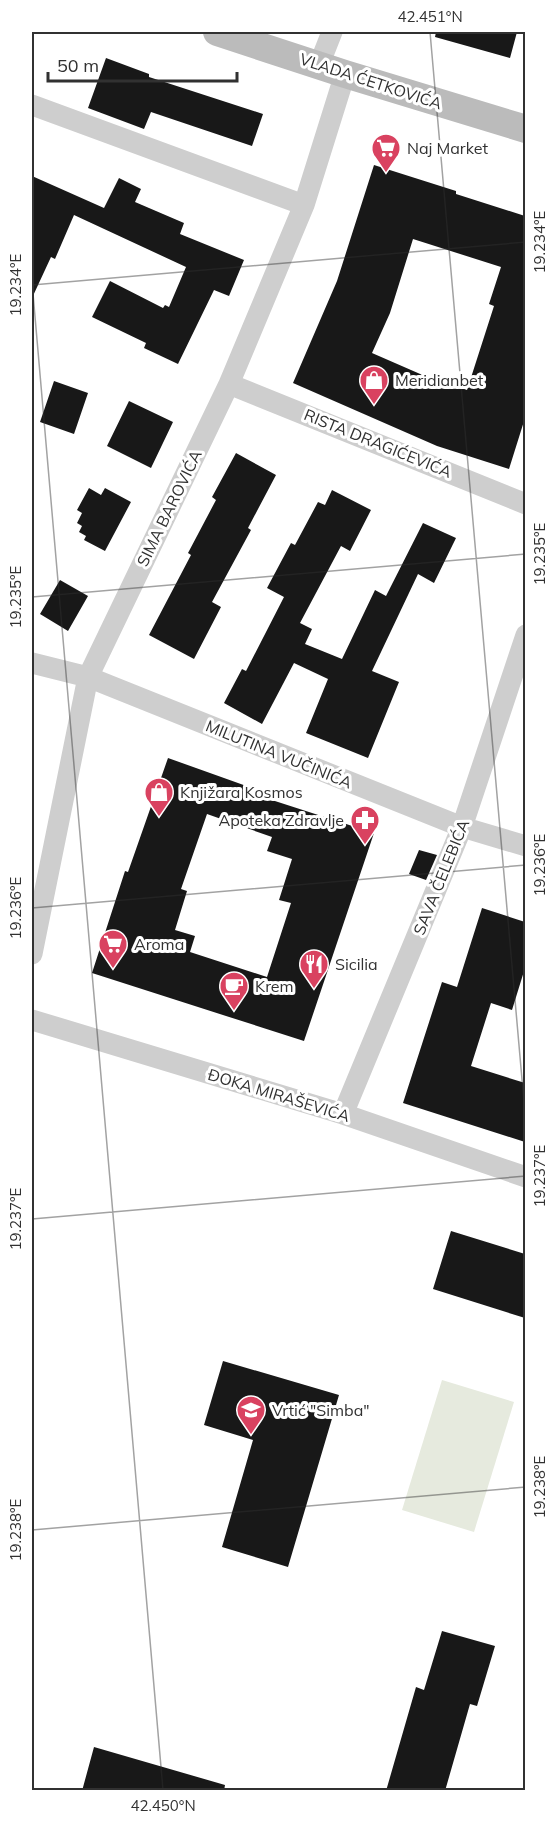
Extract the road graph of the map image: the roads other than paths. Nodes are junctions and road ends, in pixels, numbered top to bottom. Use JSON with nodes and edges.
{"nodes":[{"id":1,"x":217,"y":32,"type":"edge"},
{"id":2,"x":332,"y":32,"type":"edge"},
{"id":3,"x":319,"y":65,"type":"junction"},
{"id":4,"x":345,"y":74,"type":"junction"},
{"id":5,"x":32,"y":105,"type":"edge"},
{"id":6,"x":525,"y":129,"type":"edge"},
{"id":7,"x":304,"y":205,"type":"junction"},
{"id":8,"x":230,"y":384,"type":"junction"},
{"id":9,"x":525,"y":504,"type":"edge"},
{"id":10,"x":525,"y":635,"type":"edge"},
{"id":11,"x":32,"y":663,"type":"edge"},
{"id":12,"x":88,"y":677,"type":"junction"},
{"id":13,"x":462,"y":827,"type":"junction"},
{"id":14,"x":525,"y":846,"type":"edge"},
{"id":15,"x":32,"y":954,"type":"edge"},
{"id":16,"x":32,"y":1020,"type":"edge"},
{"id":17,"x":343,"y":1114,"type":"junction"},
{"id":18,"x":525,"y":1177,"type":"edge"}],
"edges":[{"from":1,"to":3,"type":"street","name":"VLADA ĆETKOVIĆA"},
{"from":2,"to":3,"type":"street"},
{"from":3,"to":4,"type":"street","name":"VLADA ĆETKOVIĆA"},
{"from":4,"to":6,"type":"street","name":"VLADA ĆETKOVIĆA"},
{"from":4,"to":7,"type":"street","name":"SIMA BAROVIĆA"},
{"from":5,"to":7,"type":"street"},
{"from":7,"to":8,"type":"street","name":"SIMA BAROVIĆA"},
{"from":8,"to":9,"type":"street","name":"RISTA DRAGIĆEVIĆA"},
{"from":8,"to":12,"type":"street","name":"SIMA BAROVIĆA"},
{"from":10,"to":13,"type":"street","name":"SAVA ČELEBIĆA"},
{"from":11,"to":12,"type":"street","name":"MILUTINA VUČINIĆA"},
{"from":12,"to":13,"type":"street","name":"MILUTINA VUČINIĆA"},
{"from":12,"to":15,"type":"street","name":"SIMA BAROVIĆA"},
{"from":13,"to":14,"type":"street","name":"MILUTINA VUČINIĆA"},
{"from":13,"to":17,"type":"street","name":"SAVA ČELEBIĆA"},
{"from":16,"to":17,"type":"street","name":"ĐOKA MIRAŠEVIĆA"},
{"from":17,"to":18,"type":"street","name":"ĐOKA MIRAŠEVIĆA"}]}
